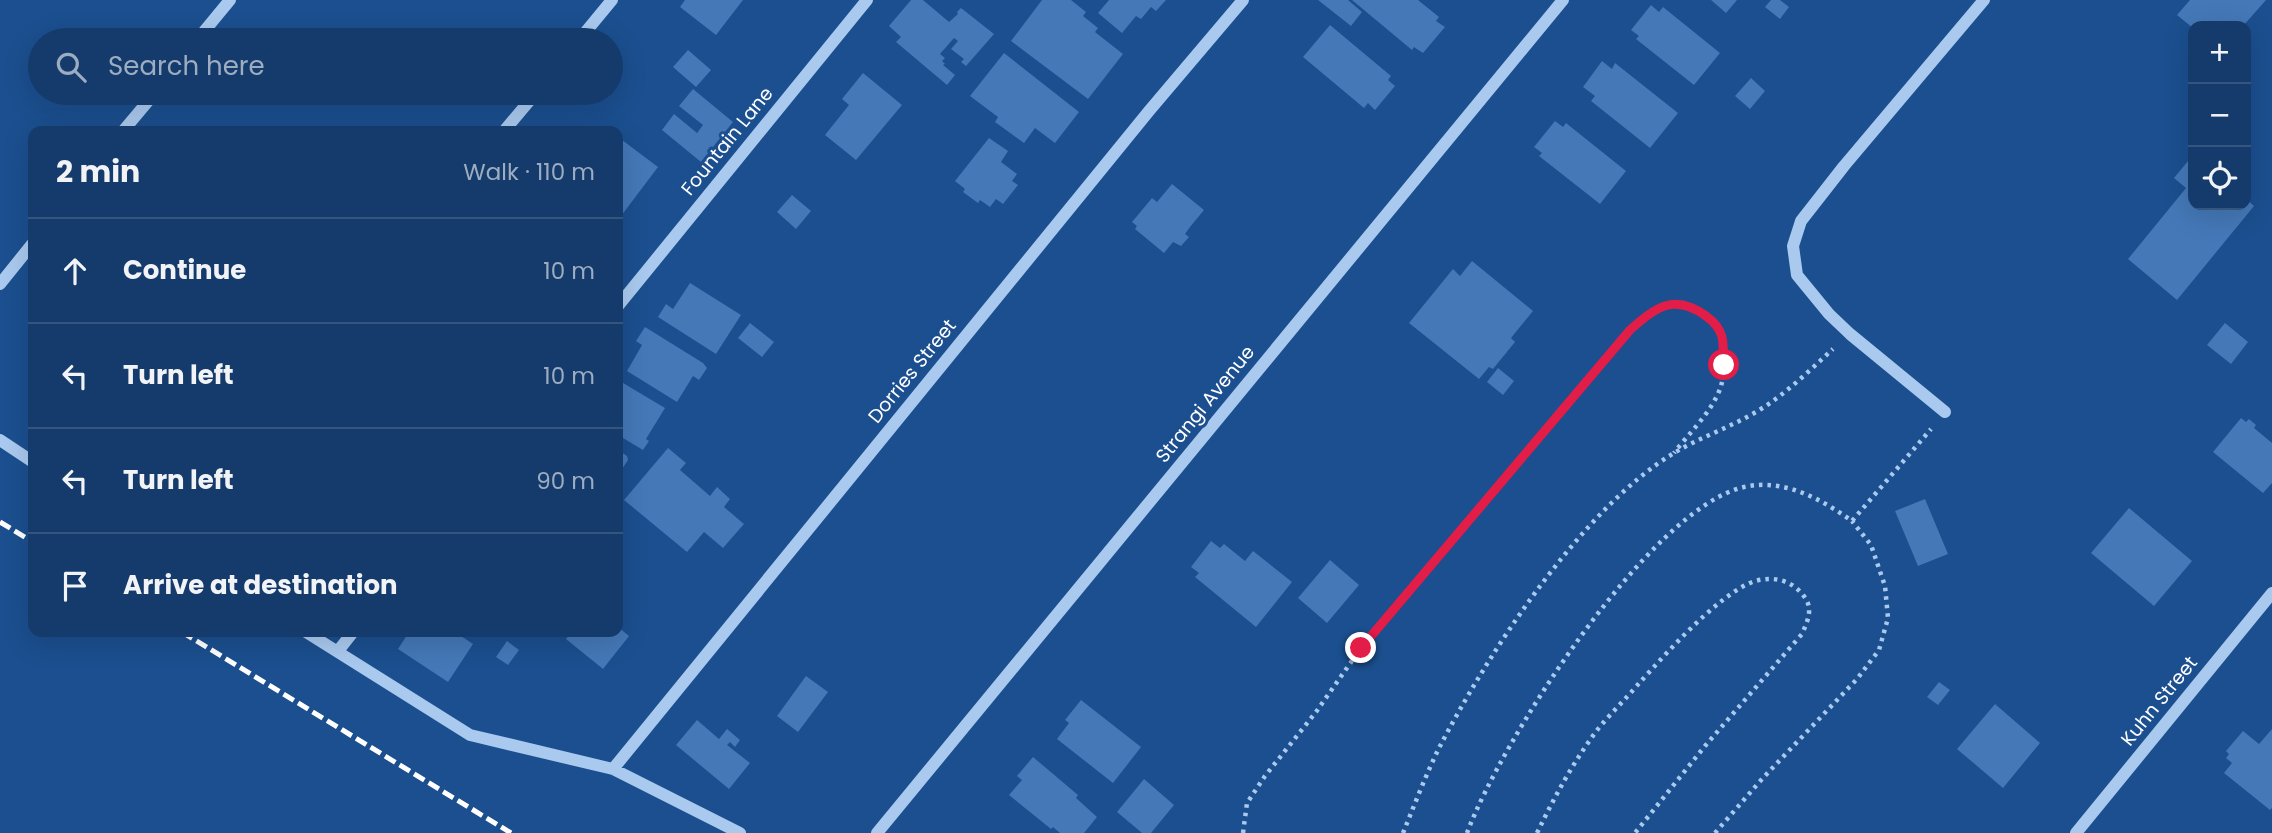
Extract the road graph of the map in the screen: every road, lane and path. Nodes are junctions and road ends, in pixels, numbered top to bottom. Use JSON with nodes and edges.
{"nodes":[{"id":1,"x":230,"y":0,"type":"edge"},
{"id":2,"x":612,"y":0,"type":"edge"},
{"id":3,"x":867,"y":0,"type":"edge"},
{"id":4,"x":1243,"y":0,"type":"edge"},
{"id":5,"x":1563,"y":0,"type":"edge"},
{"id":6,"x":1984,"y":0,"type":"edge"},
{"id":7,"x":207,"y":28,"type":"edge"},
{"id":8,"x":589,"y":28,"type":"edge"},
{"id":9,"x":145,"y":105,"type":"edge"},
{"id":10,"x":526,"y":105,"type":"edge"},
{"id":11,"x":127,"y":126,"type":"edge"},
{"id":12,"x":508,"y":126,"type":"edge"},
{"id":13,"x":28,"y":249,"type":"edge"},
{"id":14,"x":0,"y":284,"type":"edge"},
{"id":15,"x":623,"y":300,"type":"edge"},
{"id":16,"x":1850,"y":334,"type":"junction"},
{"id":17,"x":1945,"y":412,"type":"joint"},
{"id":18,"x":0,"y":440,"type":"edge"},
{"id":19,"x":1674,"y":453,"type":"junction"},
{"id":20,"x":28,"y":459,"type":"edge"},
{"id":21,"x":1852,"y":521,"type":"junction"},
{"id":22,"x":2272,"y":593,"type":"edge"},
{"id":23,"x":314,"y":637,"type":"edge"},
{"id":24,"x":349,"y":637,"type":"edge"},
{"id":25,"x":338,"y":651,"type":"junction"},
{"id":26,"x":613,"y":769,"type":"junction"},
{"id":27,"x":740,"y":833,"type":"edge"},
{"id":28,"x":877,"y":833,"type":"edge"},
{"id":29,"x":1243,"y":833,"type":"edge"},
{"id":30,"x":1403,"y":833,"type":"edge"},
{"id":31,"x":1467,"y":833,"type":"edge"},
{"id":32,"x":1537,"y":833,"type":"edge"},
{"id":33,"x":1635,"y":833,"type":"edge"},
{"id":34,"x":1715,"y":833,"type":"edge"},
{"id":35,"x":2076,"y":833,"type":"edge"}],
"edges":[{"from":1,"to":7,"type":"street"},
{"from":2,"to":8,"type":"street"},
{"from":3,"to":15,"type":"street","name":"Fountain Lane"},
{"from":4,"to":26,"type":"street","name":"Dorries Street"},
{"from":5,"to":28,"type":"street","name":"Strangi Avenue"},
{"from":6,"to":16,"type":"street"},
{"from":9,"to":11,"type":"street"},
{"from":10,"to":12,"type":"street"},
{"from":13,"to":14,"type":"street"},
{"from":16,"to":17,"type":"street"},
{"from":16,"to":19,"type":"path"},
{"from":17,"to":21,"type":"path"},
{"from":18,"to":20,"type":"street"},
{"from":19,"to":29,"type":"path"},
{"from":19,"to":30,"type":"path"},
{"from":21,"to":31,"type":"path"},
{"from":21,"to":34,"type":"path"},
{"from":22,"to":35,"type":"street","name":"Kuhn Street"},
{"from":23,"to":25,"type":"street"},
{"from":24,"to":25,"type":"street"},
{"from":25,"to":26,"type":"street"},
{"from":26,"to":27,"type":"street"},
{"from":32,"to":33,"type":"path"}]}
